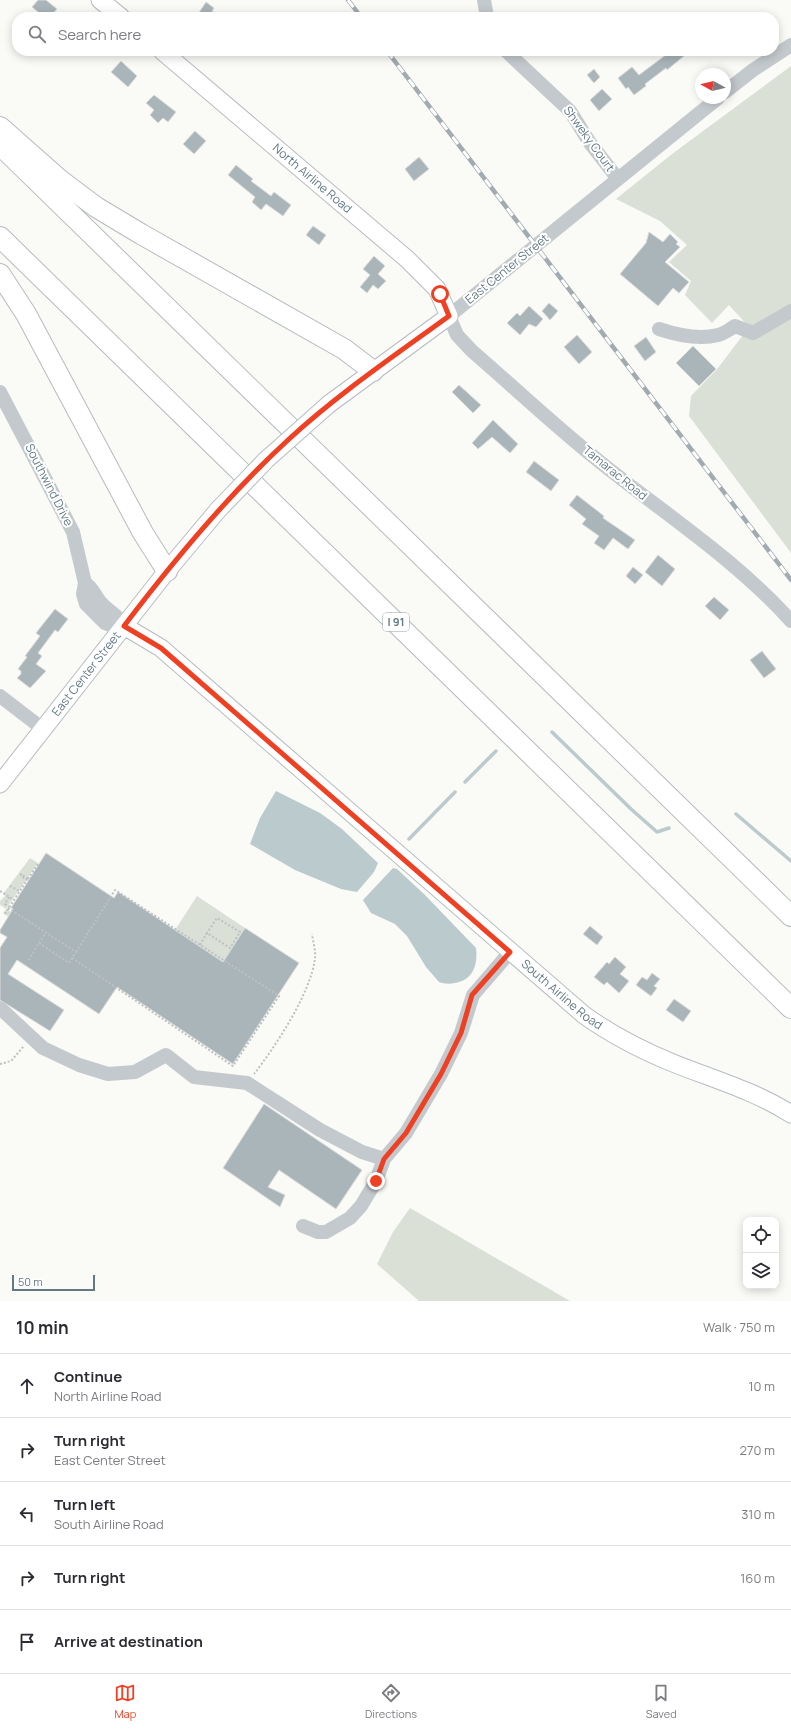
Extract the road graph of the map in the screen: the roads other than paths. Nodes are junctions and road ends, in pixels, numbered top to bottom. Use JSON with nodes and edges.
{"nodes":[{"id":1,"x":100,"y":0,"type":"edge"},
{"id":2,"x":484,"y":0,"type":"edge"},
{"id":3,"x":115,"y":12,"type":"edge"},
{"id":4,"x":486,"y":12,"type":"edge"},
{"id":5,"x":791,"y":45,"type":"edge"},
{"id":6,"x":779,"y":53,"type":"edge"},
{"id":7,"x":168,"y":56,"type":"edge"},
{"id":8,"x":511,"y":56,"type":"edge"},
{"id":9,"x":774,"y":56,"type":"edge"},
{"id":10,"x":731,"y":87,"type":"edge"},
{"id":11,"x":711,"y":104,"type":"edge"},
{"id":12,"x":0,"y":127,"type":"edge"},
{"id":13,"x":0,"y":145,"type":"edge"},
{"id":14,"x":618,"y":179,"type":"junction"},
{"id":15,"x":0,"y":237,"type":"edge"},
{"id":16,"x":0,"y":274,"type":"edge"},
{"id":17,"x":791,"y":311,"type":"edge"},
{"id":18,"x":449,"y":316,"type":"junction"},
{"id":19,"x":660,"y":329,"type":"dead end"},
{"id":20,"x":373,"y":371,"type":"junction"},
{"id":21,"x":0,"y":392,"type":"edge"},
{"id":22,"x":167,"y":571,"type":"junction"},
{"id":23,"x":791,"y":621,"type":"edge"},
{"id":24,"x":124,"y":626,"type":"junction"},
{"id":25,"x":0,"y":696,"type":"edge"},
{"id":26,"x":43,"y":729,"type":"junction"},
{"id":27,"x":0,"y":784,"type":"edge"},
{"id":28,"x":791,"y":916,"type":"edge"},
{"id":29,"x":510,"y":952,"type":"junction"},
{"id":30,"x":0,"y":1008,"type":"edge"},
{"id":31,"x":791,"y":1008,"type":"edge"},
{"id":32,"x":791,"y":1114,"type":"edge"},
{"id":33,"x":384,"y":1159,"type":"junction"},
{"id":34,"x":303,"y":1226,"type":"dead end"}],
"edges":[{"from":1,"to":3,"type":"main road"},
{"from":2,"to":4,"type":"street"},
{"from":5,"to":6,"type":"street"},
{"from":7,"to":18,"type":"main road","name":"North Airline Road"},
{"from":8,"to":14,"type":"street","name":"Shweky Court"},
{"from":9,"to":10,"type":"street"},
{"from":11,"to":14,"type":"street","name":"East Center Street"},
{"from":12,"to":20,"type":"highway"},
{"from":13,"to":28,"type":"highway"},
{"from":14,"to":18,"type":"street","name":"East Center Street"},
{"from":15,"to":31,"type":"highway","number":"I 91"},
{"from":16,"to":22,"type":"highway"},
{"from":17,"to":19,"type":"street"},
{"from":18,"to":20,"type":"main road","name":"East Center Street"},
{"from":18,"to":23,"type":"street","name":"Tamarac Road"},
{"from":20,"to":22,"type":"main road","name":"East Center Street","bridge":true},
{"from":21,"to":24,"type":"street","name":"Southwind Drive"},
{"from":22,"to":24,"type":"main road","name":"East Center Street"},
{"from":24,"to":26,"type":"main road","name":"East Center Street"},
{"from":24,"to":29,"type":"main road","name":"South Airline Road"},
{"from":25,"to":26,"type":"street"},
{"from":26,"to":27,"type":"main road","name":"East Center Street"},
{"from":29,"to":32,"type":"main road","name":"South Airline Road"},
{"from":29,"to":33,"type":"street"},
{"from":30,"to":33,"type":"street"},
{"from":33,"to":34,"type":"street"}]}
